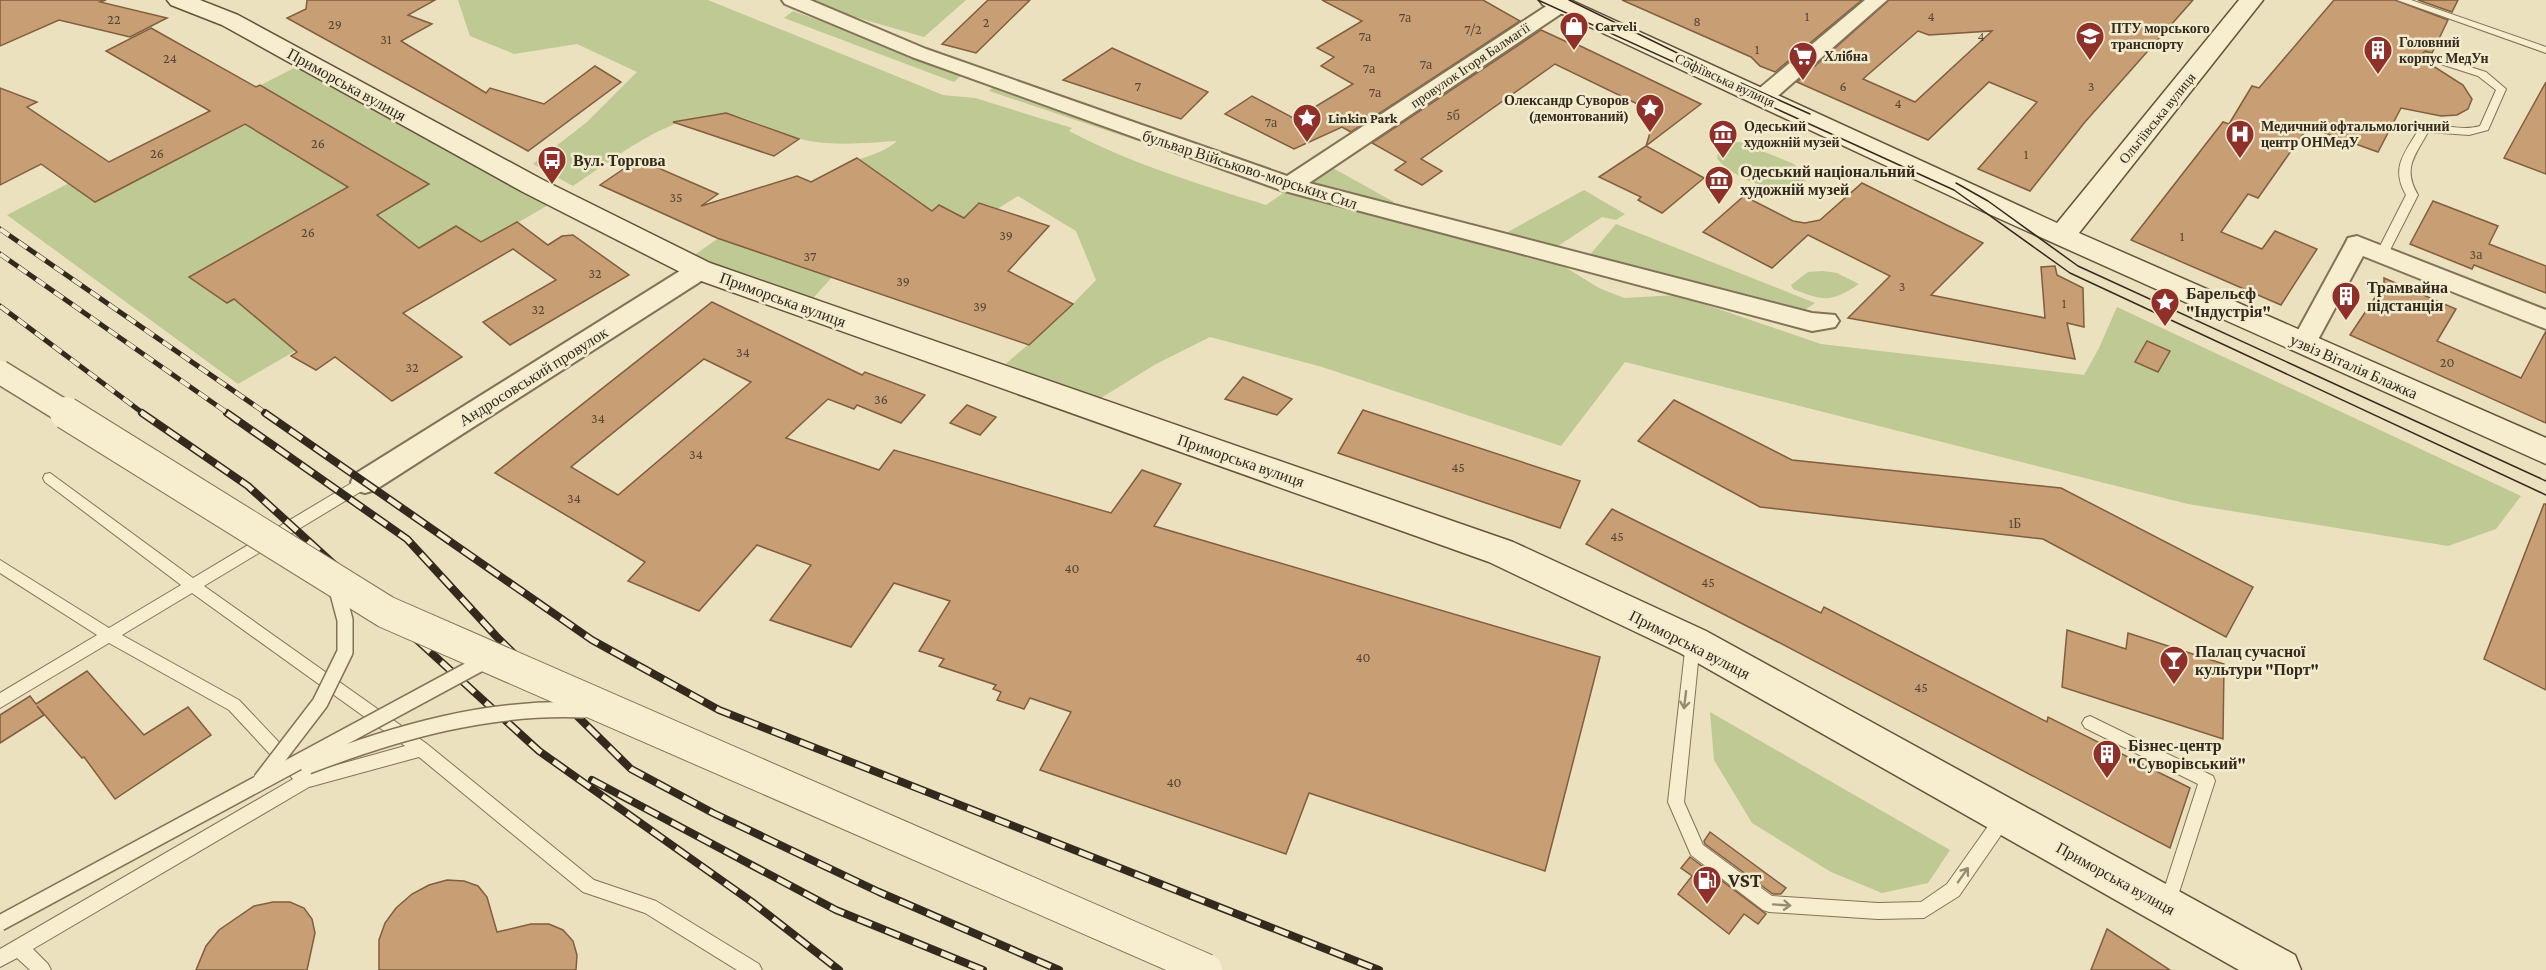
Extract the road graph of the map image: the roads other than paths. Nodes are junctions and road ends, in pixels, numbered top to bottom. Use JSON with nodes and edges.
{"nodes":[{"id":1,"x":179,"y":0,"type":"edge"},
{"id":2,"x":792,"y":0,"type":"edge"},
{"id":3,"x":1877,"y":0,"type":"edge"},
{"id":4,"x":2252,"y":0,"type":"edge"},
{"id":5,"x":2402,"y":0,"type":"edge"},
{"id":6,"x":1556,"y":2,"type":"edge"},
{"id":7,"x":2546,"y":50,"type":"edge"},
{"id":8,"x":2426,"y":56,"type":"dead end"},
{"id":9,"x":1763,"y":97,"type":"junction"},
{"id":10,"x":1289,"y":185,"type":"junction"},
{"id":11,"x":2062,"y":236,"type":"junction"},
{"id":12,"x":2382,"y":254,"type":"junction"},
{"id":13,"x":700,"y":270,"type":"junction"},
{"id":14,"x":2546,"y":320,"type":"edge"},
{"id":15,"x":1826,"y":321,"type":"dead end"},
{"id":16,"x":2304,"y":343,"type":"junction"},
{"id":17,"x":0,"y":372,"type":"edge"},
{"id":18,"x":2546,"y":452,"type":"edge"},
{"id":19,"x":50,"y":478,"type":"dead end"},
{"id":20,"x":365,"y":482,"type":"joint"},
{"id":21,"x":0,"y":566,"type":"edge"},
{"id":22,"x":334,"y":580,"type":"junction"},
{"id":23,"x":192,"y":585,"type":"junction"},
{"id":24,"x":108,"y":635,"type":"junction"},
{"id":25,"x":1693,"y":642,"type":"junction"},
{"id":26,"x":490,"y":659,"type":"junction"},
{"id":27,"x":0,"y":701,"type":"edge"},
{"id":28,"x":616,"y":712,"type":"junction"},
{"id":29,"x":2090,"y":723,"type":"dead end"},
{"id":30,"x":421,"y":749,"type":"junction"},
{"id":31,"x":305,"y":781,"type":"junction"},
{"id":32,"x":254,"y":788,"type":"junction"},
{"id":33,"x":2005,"y":816,"type":"junction"},
{"id":34,"x":2167,"y":907,"type":"junction"},
{"id":35,"x":0,"y":923,"type":"edge"},
{"id":36,"x":19,"y":948,"type":"junction"},
{"id":37,"x":0,"y":959,"type":"edge"},
{"id":38,"x":42,"y":970,"type":"edge"},
{"id":39,"x":753,"y":970,"type":"edge"},
{"id":40,"x":1206,"y":970,"type":"edge"},
{"id":41,"x":2280,"y":970,"type":"edge"}],
"edges":[{"from":1,"to":13,"type":"main road","name":"Приморська вулиця"},
{"from":2,"to":10,"type":"street","name":"бульвар Військово-морських Сил"},
{"from":3,"to":9,"type":"street"},
{"from":4,"to":11,"type":"main road","name":"Ольгіївська вулиця"},
{"from":5,"to":7,"type":"lane"},
{"from":6,"to":9,"type":"main road","name":"Софіївська вулиця"},
{"from":6,"to":10,"type":"street","name":"провулок Ігоря Балмагії"},
{"from":8,"to":12,"type":"lane"},
{"from":9,"to":11,"type":"main road","name":"Софіївська вулиця"},
{"from":10,"to":15,"type":"street","name":"бульвар Військово-морських Сил"},
{"from":11,"to":16,"type":"main road","name":"узвіз Віталія Блажка"},
{"from":12,"to":14,"type":"street"},
{"from":12,"to":16,"type":"street"},
{"from":13,"to":20,"type":"street","name":"Андросовський провулок"},
{"from":13,"to":25,"type":"main road","name":"Приморська вулиця"},
{"from":16,"to":18,"type":"main road","name":"узвіз Віталія Блажка"},
{"from":17,"to":22,"type":"street","bridge":true},
{"from":19,"to":23,"type":"lane"},
{"from":20,"to":23,"type":"lane"},
{"from":21,"to":24,"type":"lane"},
{"from":22,"to":26,"type":"street","bridge":true},
{"from":22,"to":32,"type":"lane","bridge":true},
{"from":23,"to":24,"type":"lane"},
{"from":23,"to":30,"type":"lane"},
{"from":24,"to":27,"type":"lane"},
{"from":24,"to":31,"type":"lane"},
{"from":25,"to":33,"type":"main road","name":"Приморська вулиця"},
{"from":25,"to":33,"type":"lane","one_way":true},
{"from":26,"to":28,"type":"street","bridge":true},
{"from":26,"to":32,"type":"lane","bridge":true},
{"from":28,"to":32,"type":"lane","bridge":true},
{"from":28,"to":40,"type":"street","bridge":true},
{"from":29,"to":34,"type":"lane"},
{"from":30,"to":31,"type":"lane"},
{"from":30,"to":39,"type":"lane"},
{"from":31,"to":36,"type":"lane"},
{"from":32,"to":35,"type":"lane","bridge":true},
{"from":33,"to":34,"type":"main road","name":"Приморська вулиця"},
{"from":34,"to":41,"type":"main road","name":"Приморська вулиця"},
{"from":36,"to":37,"type":"lane"},
{"from":36,"to":38,"type":"lane"}]}
